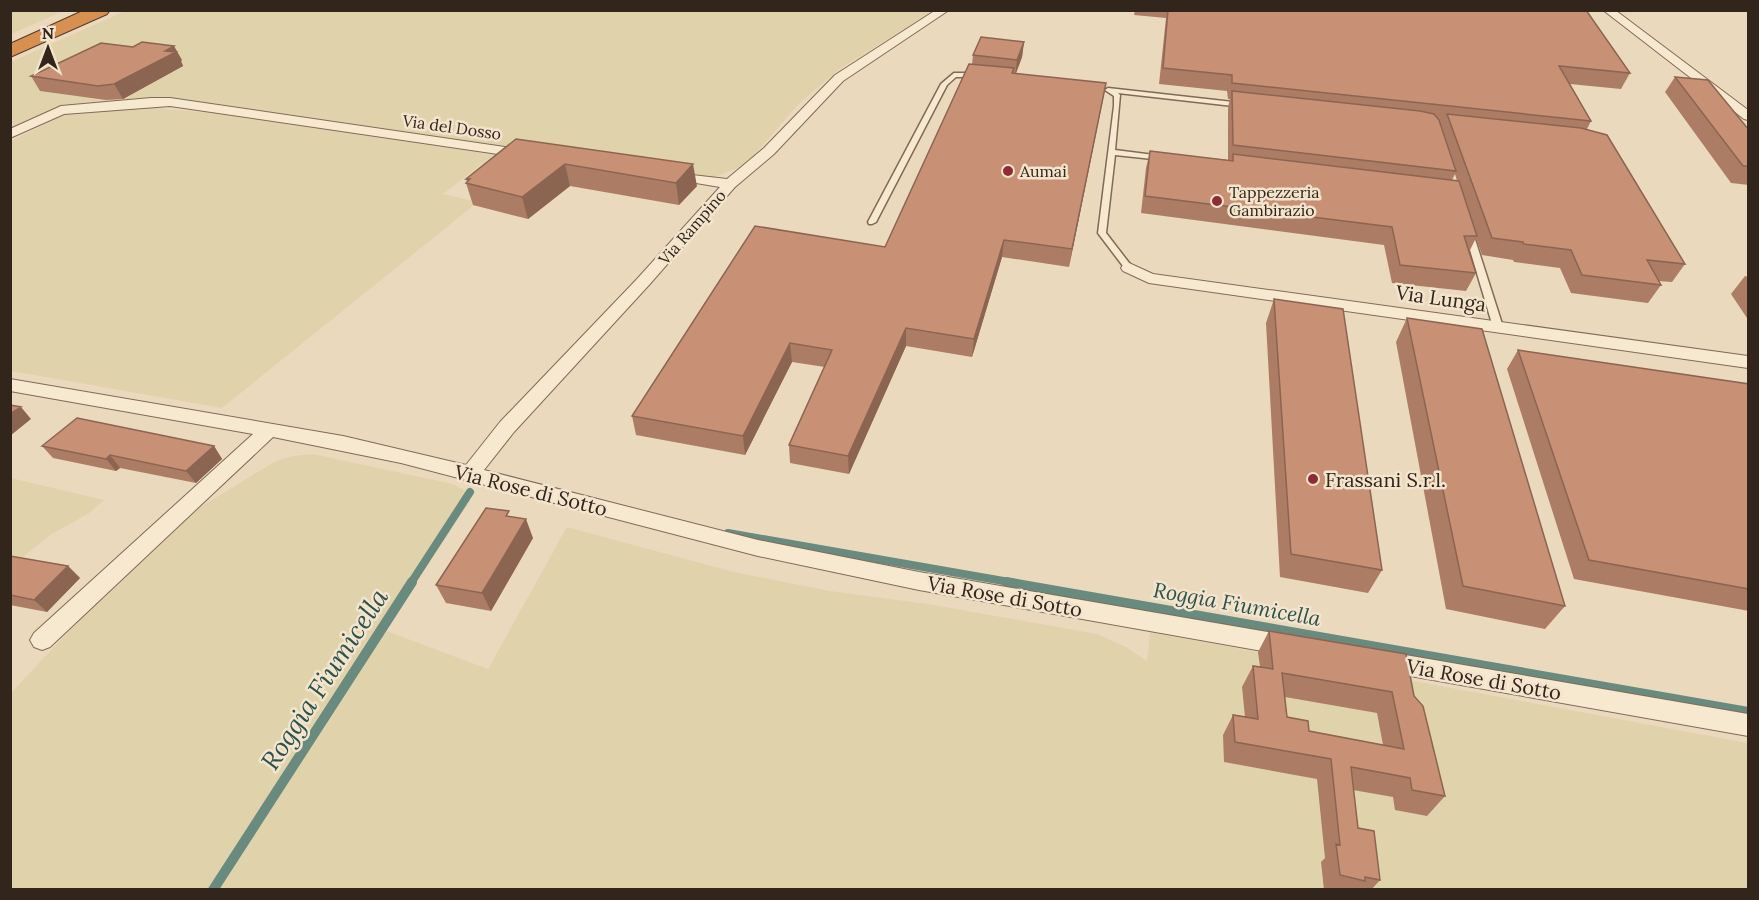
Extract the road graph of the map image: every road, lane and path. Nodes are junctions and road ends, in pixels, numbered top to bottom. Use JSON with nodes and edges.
{"nodes":[{"id":1,"x":82,"y":10,"type":"edge"},
{"id":2,"x":101,"y":10,"type":"edge"},
{"id":3,"x":944,"y":10,"type":"edge"},
{"id":4,"x":1609,"y":12,"type":"edge"},
{"id":5,"x":10,"y":42,"type":"edge"},
{"id":6,"x":10,"y":51,"type":"edge"},
{"id":7,"x":981,"y":76,"type":"edge"},
{"id":8,"x":1097,"y":89,"type":"edge"},
{"id":9,"x":1108,"y":90,"type":"junction"},
{"id":10,"x":1253,"y":106,"type":"edge"},
{"id":11,"x":1749,"y":117,"type":"edge"},
{"id":12,"x":10,"y":134,"type":"edge"},
{"id":13,"x":1111,"y":152,"type":"junction"},
{"id":14,"x":541,"y":156,"type":"edge"},
{"id":15,"x":1168,"y":159,"type":"edge"},
{"id":16,"x":659,"y":173,"type":"edge"},
{"id":17,"x":730,"y":184,"type":"junction"},
{"id":18,"x":872,"y":222,"type":"dead end"},
{"id":19,"x":1467,"y":227,"type":"edge"},
{"id":20,"x":1130,"y":268,"type":"joint"},
{"id":21,"x":1498,"y":327,"type":"junction"},
{"id":22,"x":1749,"y":362,"type":"edge"},
{"id":23,"x":10,"y":385,"type":"edge"},
{"id":24,"x":269,"y":430,"type":"junction"},
{"id":25,"x":469,"y":475,"type":"junction"},
{"id":26,"x":42,"y":640,"type":"dead end"},
{"id":27,"x":1311,"y":649,"type":"edge"},
{"id":28,"x":1359,"y":657,"type":"edge"},
{"id":29,"x":1749,"y":725,"type":"edge"}],
"edges":[{"from":1,"to":5,"type":"highway"},
{"from":2,"to":6,"type":"highway"},
{"from":3,"to":17,"type":"street","name":"Via Rampino"},
{"from":4,"to":11,"type":"street"},
{"from":7,"to":18,"type":"lane"},
{"from":8,"to":9,"type":"lane"},
{"from":9,"to":10,"type":"lane"},
{"from":9,"to":13,"type":"lane"},
{"from":12,"to":14,"type":"street","name":"Via del Dosso"},
{"from":13,"to":15,"type":"lane"},
{"from":13,"to":20,"type":"lane"},
{"from":16,"to":17,"type":"street"},
{"from":17,"to":25,"type":"street","name":"Via Rampino"},
{"from":19,"to":21,"type":"lane"},
{"from":20,"to":21,"type":"street","name":"Via Lunga"},
{"from":21,"to":22,"type":"street","name":"Via Lunga"},
{"from":23,"to":24,"type":"street","name":"Via Rose di Sotto"},
{"from":24,"to":25,"type":"street","name":"Via Rose di Sotto"},
{"from":24,"to":26,"type":"street"},
{"from":25,"to":27,"type":"street","name":"Via Rose di Sotto"},
{"from":28,"to":29,"type":"street","name":"Via Rose di Sotto"}]}
